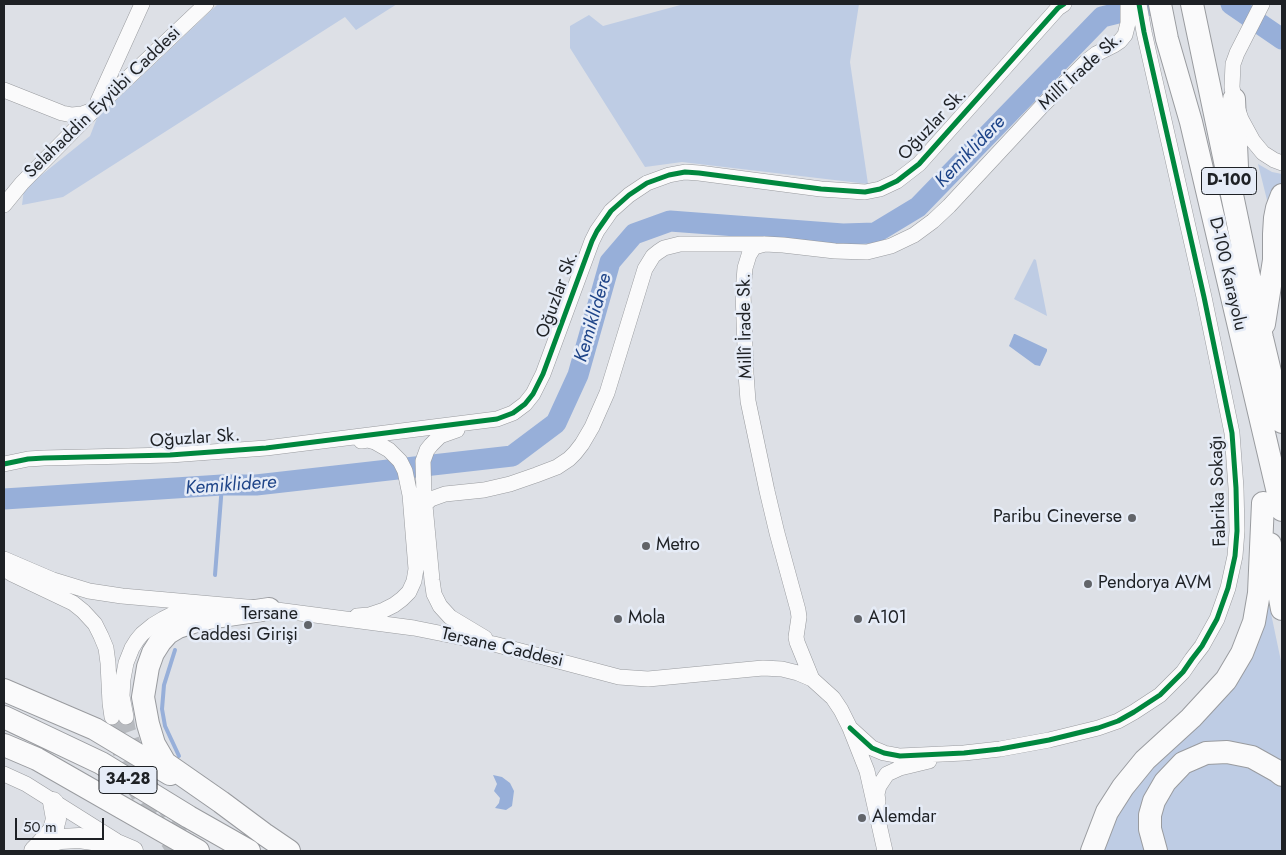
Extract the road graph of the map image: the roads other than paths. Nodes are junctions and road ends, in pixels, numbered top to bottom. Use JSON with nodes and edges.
{"nodes":[{"id":1,"x":142,"y":4,"type":"edge"},
{"id":2,"x":206,"y":4,"type":"edge"},
{"id":3,"x":1128,"y":4,"type":"edge"},
{"id":4,"x":1139,"y":4,"type":"edge"},
{"id":5,"x":1160,"y":4,"type":"edge"},
{"id":6,"x":1261,"y":4,"type":"edge"},
{"id":7,"x":1061,"y":5,"type":"edge"},
{"id":8,"x":1194,"y":13,"type":"edge"},
{"id":9,"x":1125,"y":34,"type":"junction"},
{"id":10,"x":1152,"y":38,"type":"junction"},
{"id":11,"x":4,"y":90,"type":"edge"},
{"id":12,"x":1234,"y":99,"type":"junction"},
{"id":13,"x":41,"y":106,"type":"junction"},
{"id":14,"x":95,"y":109,"type":"junction"},
{"id":15,"x":59,"y":146,"type":"junction"},
{"id":16,"x":1282,"y":163,"type":"edge"},
{"id":17,"x":9,"y":194,"type":"edge"},
{"id":18,"x":1282,"y":195,"type":"edge"},
{"id":19,"x":4,"y":205,"type":"edge"},
{"id":20,"x":1241,"y":238,"type":"junction"},
{"id":21,"x":765,"y":244,"type":"junction"},
{"id":22,"x":1253,"y":341,"type":"junction"},
{"id":23,"x":1282,"y":375,"type":"edge"},
{"id":24,"x":497,"y":418,"type":"junction"},
{"id":25,"x":1282,"y":422,"type":"edge"},
{"id":26,"x":297,"y":444,"type":"junction"},
{"id":27,"x":4,"y":464,"type":"edge"},
{"id":28,"x":420,"y":498,"type":"junction"},
{"id":29,"x":1273,"y":507,"type":"edge"},
{"id":30,"x":4,"y":559,"type":"edge"},
{"id":31,"x":4,"y":569,"type":"edge"},
{"id":32,"x":244,"y":606,"type":"junction"},
{"id":33,"x":269,"y":609,"type":"junction"},
{"id":34,"x":1282,"y":610,"type":"edge"},
{"id":35,"x":340,"y":618,"type":"junction"},
{"id":36,"x":494,"y":644,"type":"junction"},
{"id":37,"x":812,"y":678,"type":"junction"},
{"id":38,"x":4,"y":690,"type":"edge"},
{"id":39,"x":4,"y":716,"type":"edge"},
{"id":40,"x":850,"y":728,"type":"junction"},
{"id":41,"x":4,"y":745,"type":"edge"},
{"id":42,"x":964,"y":753,"type":"junction"},
{"id":43,"x":37,"y":759,"type":"junction"},
{"id":44,"x":4,"y":774,"type":"edge"},
{"id":45,"x":1282,"y":775,"type":"edge"},
{"id":46,"x":53,"y":802,"type":"junction"},
{"id":47,"x":881,"y":835,"type":"junction"},
{"id":48,"x":256,"y":843,"type":"edge"},
{"id":49,"x":38,"y":848,"type":"edge"},
{"id":50,"x":129,"y":850,"type":"edge"},
{"id":51,"x":168,"y":851,"type":"edge"},
{"id":52,"x":198,"y":851,"type":"edge"},
{"id":53,"x":289,"y":851,"type":"edge"},
{"id":54,"x":885,"y":851,"type":"edge"},
{"id":55,"x":1092,"y":851,"type":"edge"},
{"id":56,"x":1156,"y":851,"type":"edge"}],
"edges":[{"from":1,"to":14,"type":"street"},
{"from":2,"to":14,"type":"street","name":"Selahaddin Eyyübi Caddesi"},
{"from":3,"to":9,"type":"street"},
{"from":4,"to":10,"type":"street","name":"Fabrika Sokağı"},
{"from":5,"to":10,"type":"highway","name":"D-100 Karayolu"},
{"from":6,"to":12,"type":"street"},
{"from":7,"to":24,"type":"street","name":"Oğuzlar Sk."},
{"from":8,"to":20,"type":"highway","name":"D-100 Karayolu","number":"D-100"},
{"from":9,"to":10,"type":"street"},
{"from":9,"to":21,"type":"street","name":"Millî İrade Sk."},
{"from":10,"to":22,"type":"highway","name":"D-100 Karayolu","number":"D-100"},
{"from":10,"to":42,"type":"street","name":"Fabrika Sokağı"},
{"from":11,"to":13,"type":"street"},
{"from":12,"to":16,"type":"street"},
{"from":12,"to":20,"type":"highway"},
{"from":13,"to":14,"type":"street"},
{"from":13,"to":15,"type":"street"},
{"from":14,"to":15,"type":"street","name":"Selahaddin Eyyübi Caddesi"},
{"from":15,"to":17,"type":"street","name":"Selahaddin Eyyübi Caddesi"},
{"from":17,"to":19,"type":"street","name":"Selahaddin Eyyübi Caddesi"},
{"from":18,"to":22,"type":"highway"},
{"from":20,"to":22,"type":"highway","name":"D-100 Karayolu","number":"D-100"},
{"from":21,"to":28,"type":"street"},
{"from":21,"to":37,"type":"street","name":"Millî İrade Sk."},
{"from":22,"to":23,"type":"highway"},
{"from":22,"to":25,"type":"highway","name":"D-100 Karayolu","number":"D-100"},
{"from":22,"to":29,"type":"highway"},
{"from":24,"to":26,"type":"street","name":"Oğuzlar Sk."},
{"from":24,"to":28,"type":"street"},
{"from":26,"to":27,"type":"street","name":"Oğuzlar Sk."},
{"from":26,"to":28,"type":"street"},
{"from":28,"to":35,"type":"street"},
{"from":28,"to":36,"type":"street"},
{"from":29,"to":34,"type":"highway"},
{"from":29,"to":55,"type":"highway"},
{"from":30,"to":32,"type":"street","name":"Tersane Caddesi"},
{"from":31,"to":32,"type":"street"},
{"from":32,"to":33,"type":"street","name":"Tersane Caddesi"},
{"from":33,"to":35,"type":"street","name":"Tersane Caddesi"},
{"from":33,"to":48,"type":"highway"},
{"from":35,"to":36,"type":"street","name":"Tersane Caddesi"},
{"from":36,"to":37,"type":"street","name":"Tersane Caddesi"},
{"from":37,"to":40,"type":"street","name":"Tersane Caddesi"},
{"from":38,"to":48,"type":"highway"},
{"from":39,"to":48,"type":"highway","number":"34-28"},
{"from":40,"to":42,"type":"street","name":"Fabrika Sokağı"},
{"from":40,"to":47,"type":"street","name":"Tersane Caddesi"},
{"from":41,"to":43,"type":"highway","number":"34-28"},
{"from":42,"to":47,"type":"street","name":"Fabrika Sokağı"},
{"from":43,"to":51,"type":"highway"},
{"from":43,"to":52,"type":"highway","number":"34-28"},
{"from":44,"to":46,"type":"street"},
{"from":45,"to":56,"type":"highway"},
{"from":46,"to":49,"type":"main road"},
{"from":46,"to":50,"type":"street"},
{"from":47,"to":54,"type":"street","name":"Tersane Caddesi"},
{"from":48,"to":53,"type":"highway"},
{"from":49,"to":50,"type":"main road"}]}
